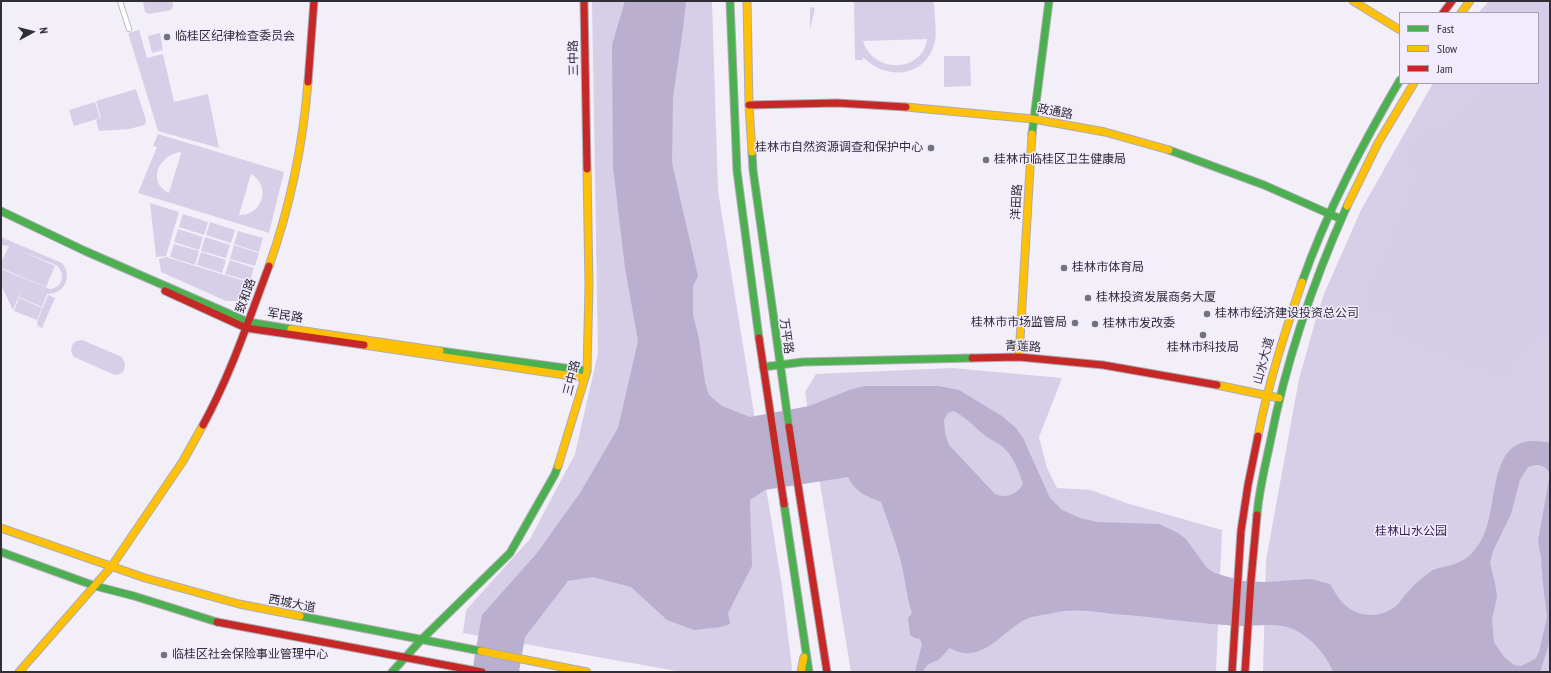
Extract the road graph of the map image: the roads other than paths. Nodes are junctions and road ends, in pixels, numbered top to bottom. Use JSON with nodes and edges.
{"nodes":[{"id":1,"x":120,"y":1,"type":"edge"},
{"id":2,"x":314,"y":1,"type":"edge"},
{"id":3,"x":584,"y":1,"type":"edge"},
{"id":4,"x":730,"y":1,"type":"edge"},
{"id":5,"x":747,"y":1,"type":"edge"},
{"id":6,"x":1049,"y":1,"type":"edge"},
{"id":7,"x":1353,"y":1,"type":"edge"},
{"id":8,"x":1452,"y":1,"type":"edge"},
{"id":9,"x":1470,"y":1,"type":"edge"},
{"id":10,"x":1444,"y":12,"type":"edge"},
{"id":11,"x":1461,"y":12,"type":"edge"},
{"id":12,"x":129,"y":29,"type":"dead end"},
{"id":13,"x":1399,"y":29,"type":"edge"},
{"id":14,"x":1399,"y":82,"type":"edge"},
{"id":15,"x":1413,"y":84,"type":"edge"},
{"id":16,"x":749,"y":106,"type":"junction"},
{"id":17,"x":1033,"y":119,"type":"junction"},
{"id":18,"x":1,"y":211,"type":"edge"},
{"id":19,"x":1329,"y":213,"type":"junction"},
{"id":20,"x":1,"y":216,"type":"edge"},
{"id":21,"x":1341,"y":219,"type":"junction"},
{"id":22,"x":247,"y":325,"type":"junction"},
{"id":23,"x":1019,"y":357,"type":"junction"},
{"id":24,"x":779,"y":365,"type":"junction"},
{"id":25,"x":763,"y":367,"type":"junction"},
{"id":26,"x":586,"y":374,"type":"junction"},
{"id":27,"x":1267,"y":395,"type":"junction"},
{"id":28,"x":1280,"y":398,"type":"junction"},
{"id":29,"x":1,"y":528,"type":"edge"},
{"id":30,"x":1,"y":552,"type":"edge"},
{"id":31,"x":111,"y":567,"type":"junction"},
{"id":32,"x":95,"y":586,"type":"junction"},
{"id":33,"x":421,"y":640,"type":"junction"},
{"id":34,"x":805,"y":647,"type":"junction"},
{"id":35,"x":824,"y":653,"type":"junction"},
{"id":36,"x":406,"y":658,"type":"junction"},
{"id":37,"x":19,"y":672,"type":"edge"},
{"id":38,"x":392,"y":672,"type":"edge"},
{"id":39,"x":482,"y":672,"type":"edge"},
{"id":40,"x":587,"y":672,"type":"edge"},
{"id":41,"x":801,"y":672,"type":"edge"},
{"id":42,"x":809,"y":672,"type":"edge"},
{"id":43,"x":827,"y":672,"type":"edge"},
{"id":44,"x":832,"y":672,"type":"edge"},
{"id":45,"x":1232,"y":672,"type":"edge"},
{"id":46,"x":1245,"y":672,"type":"edge"}],
"edges":[{"from":1,"to":12,"type":"street"},
{"from":2,"to":22,"type":"main road","name":"致和路"},
{"from":3,"to":26,"type":"main road","name":"三中路"},
{"from":4,"to":25,"type":"main road"},
{"from":5,"to":16,"type":"main road","name":"万平路"},
{"from":6,"to":17,"type":"main road","name":"洋田路"},
{"from":7,"to":13,"type":"main road"},
{"from":8,"to":10,"type":"main road"},
{"from":9,"to":11,"type":"main road"},
{"from":14,"to":19,"type":"main road","name":"山水大道"},
{"from":15,"to":21,"type":"main road","name":"山水大道"},
{"from":16,"to":17,"type":"main road","name":"政通路"},
{"from":16,"to":24,"type":"main road","name":"万平路"},
{"from":17,"to":19,"type":"main road","name":"政通路"},
{"from":17,"to":23,"type":"main road","name":"洋田路"},
{"from":18,"to":22,"type":"main road","name":"军民路"},
{"from":19,"to":21,"type":"main road","name":"政通路"},
{"from":19,"to":27,"type":"main road","name":"山水大道"},
{"from":20,"to":22,"type":"main road","name":"军民路"},
{"from":21,"to":28,"type":"main road","name":"山水大道"},
{"from":22,"to":26,"type":"main road","name":"军民路"},
{"from":22,"to":31,"type":"main road","name":"致和路"},
{"from":23,"to":24,"type":"main road","name":"青莲路"},
{"from":23,"to":27,"type":"main road","name":"青莲路"},
{"from":24,"to":25,"type":"main road","name":"青莲路"},
{"from":24,"to":35,"type":"main road","name":"万平路"},
{"from":25,"to":34,"type":"main road"},
{"from":26,"to":33,"type":"main road","name":"三中路"},
{"from":27,"to":28,"type":"main road","name":"青莲路"},
{"from":27,"to":45,"type":"main road","name":"山水大道"},
{"from":28,"to":46,"type":"main road","name":"山水大道"},
{"from":29,"to":31,"type":"main road","name":"西城大道"},
{"from":30,"to":32,"type":"main road"},
{"from":31,"to":32,"type":"main road","name":"致和路"},
{"from":31,"to":33,"type":"main road","name":"西城大道"},
{"from":32,"to":36,"type":"main road"},
{"from":32,"to":37,"type":"main road","name":"致和路"},
{"from":33,"to":36,"type":"main road","name":"三中路"},
{"from":33,"to":40,"type":"main road","name":"西城大道"},
{"from":34,"to":41,"type":"main road"},
{"from":34,"to":42,"type":"main road"},
{"from":35,"to":43,"type":"main road","name":"万平路"},
{"from":35,"to":44,"type":"main road"},
{"from":36,"to":38,"type":"main road","name":"三中路"},
{"from":36,"to":39,"type":"main road"}]}
